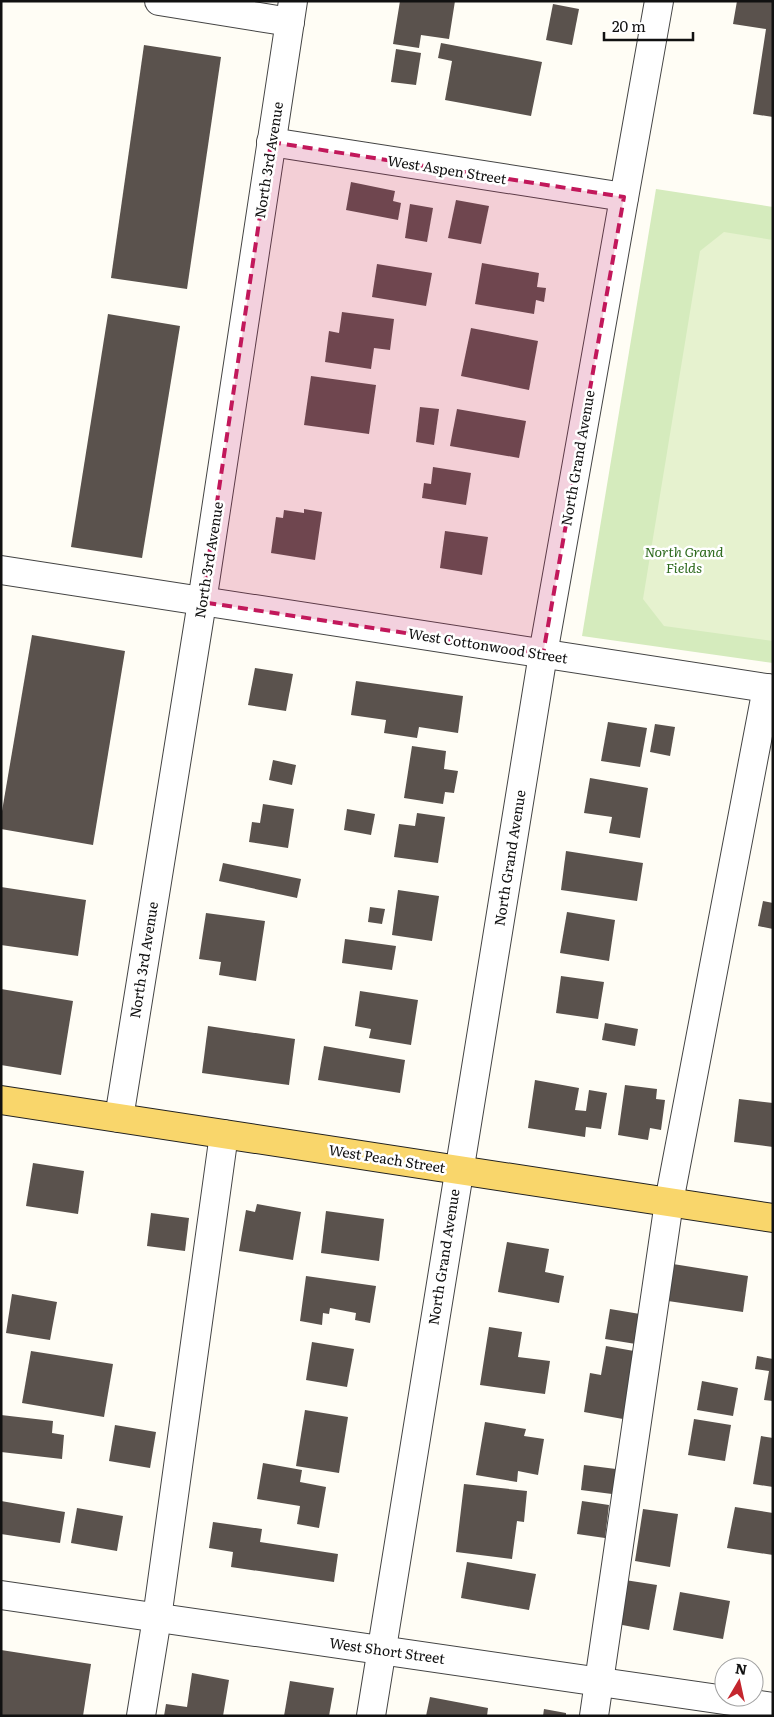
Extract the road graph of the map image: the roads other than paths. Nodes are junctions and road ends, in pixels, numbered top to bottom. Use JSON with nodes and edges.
{"nodes":[{"id":1,"x":159,"y":1,"type":"edge"},
{"id":2,"x":659,"y":1,"type":"edge"},
{"id":3,"x":292,"y":12,"type":"edge"},
{"id":4,"x":271,"y":142,"type":"junction"},
{"id":5,"x":624,"y":197,"type":"junction"},
{"id":6,"x":1,"y":570,"type":"edge"},
{"id":7,"x":202,"y":602,"type":"junction"},
{"id":8,"x":543,"y":654,"type":"junction"},
{"id":9,"x":770,"y":688,"type":"edge"},
{"id":10,"x":1,"y":1100,"type":"edge"},
{"id":11,"x":119,"y":1118,"type":"junction"},
{"id":12,"x":224,"y":1134,"type":"junction"},
{"id":13,"x":458,"y":1170,"type":"junction"},
{"id":14,"x":668,"y":1202,"type":"junction"},
{"id":15,"x":773,"y":1218,"type":"edge"},
{"id":16,"x":1,"y":1595,"type":"edge"},
{"id":17,"x":157,"y":1618,"type":"junction"},
{"id":18,"x":381,"y":1650,"type":"junction"},
{"id":19,"x":599,"y":1682,"type":"junction"},
{"id":20,"x":773,"y":1707,"type":"edge"},
{"id":21,"x":141,"y":1716,"type":"edge"},
{"id":22,"x":371,"y":1716,"type":"edge"},
{"id":23,"x":594,"y":1716,"type":"edge"}],
"edges":[{"from":1,"to":3,"type":"street"},
{"from":2,"to":5,"type":"street","name":"North Grand Avenue"},
{"from":3,"to":4,"type":"street","name":"North 3rd Avenue"},
{"from":4,"to":5,"type":"street","name":"West Aspen Street"},
{"from":4,"to":7,"type":"street","name":"North 3rd Avenue"},
{"from":5,"to":8,"type":"street","name":"North Grand Avenue"},
{"from":6,"to":7,"type":"street","name":"West Cottonwood Street"},
{"from":7,"to":8,"type":"street","name":"West Cottonwood Street"},
{"from":7,"to":11,"type":"street","name":"North 3rd Avenue"},
{"from":8,"to":9,"type":"street","name":"West Cottonwood Street"},
{"from":8,"to":13,"type":"street","name":"North Grand Avenue"},
{"from":9,"to":14,"type":"street"},
{"from":10,"to":11,"type":"main road","name":"West Peach Street"},
{"from":11,"to":12,"type":"main road","name":"West Peach Street"},
{"from":12,"to":13,"type":"main road","name":"West Peach Street"},
{"from":12,"to":17,"type":"street"},
{"from":13,"to":14,"type":"main road","name":"West Peach Street"},
{"from":13,"to":18,"type":"street","name":"North Grand Avenue"},
{"from":14,"to":15,"type":"main road","name":"West Peach Street"},
{"from":14,"to":19,"type":"street"},
{"from":16,"to":17,"type":"street","name":"West Short Street"},
{"from":17,"to":18,"type":"street","name":"West Short Street"},
{"from":17,"to":21,"type":"street"},
{"from":18,"to":19,"type":"street","name":"West Short Street"},
{"from":18,"to":22,"type":"street","name":"North Grand Avenue"},
{"from":19,"to":20,"type":"street","name":"West Short Street"},
{"from":19,"to":23,"type":"street"}]}
